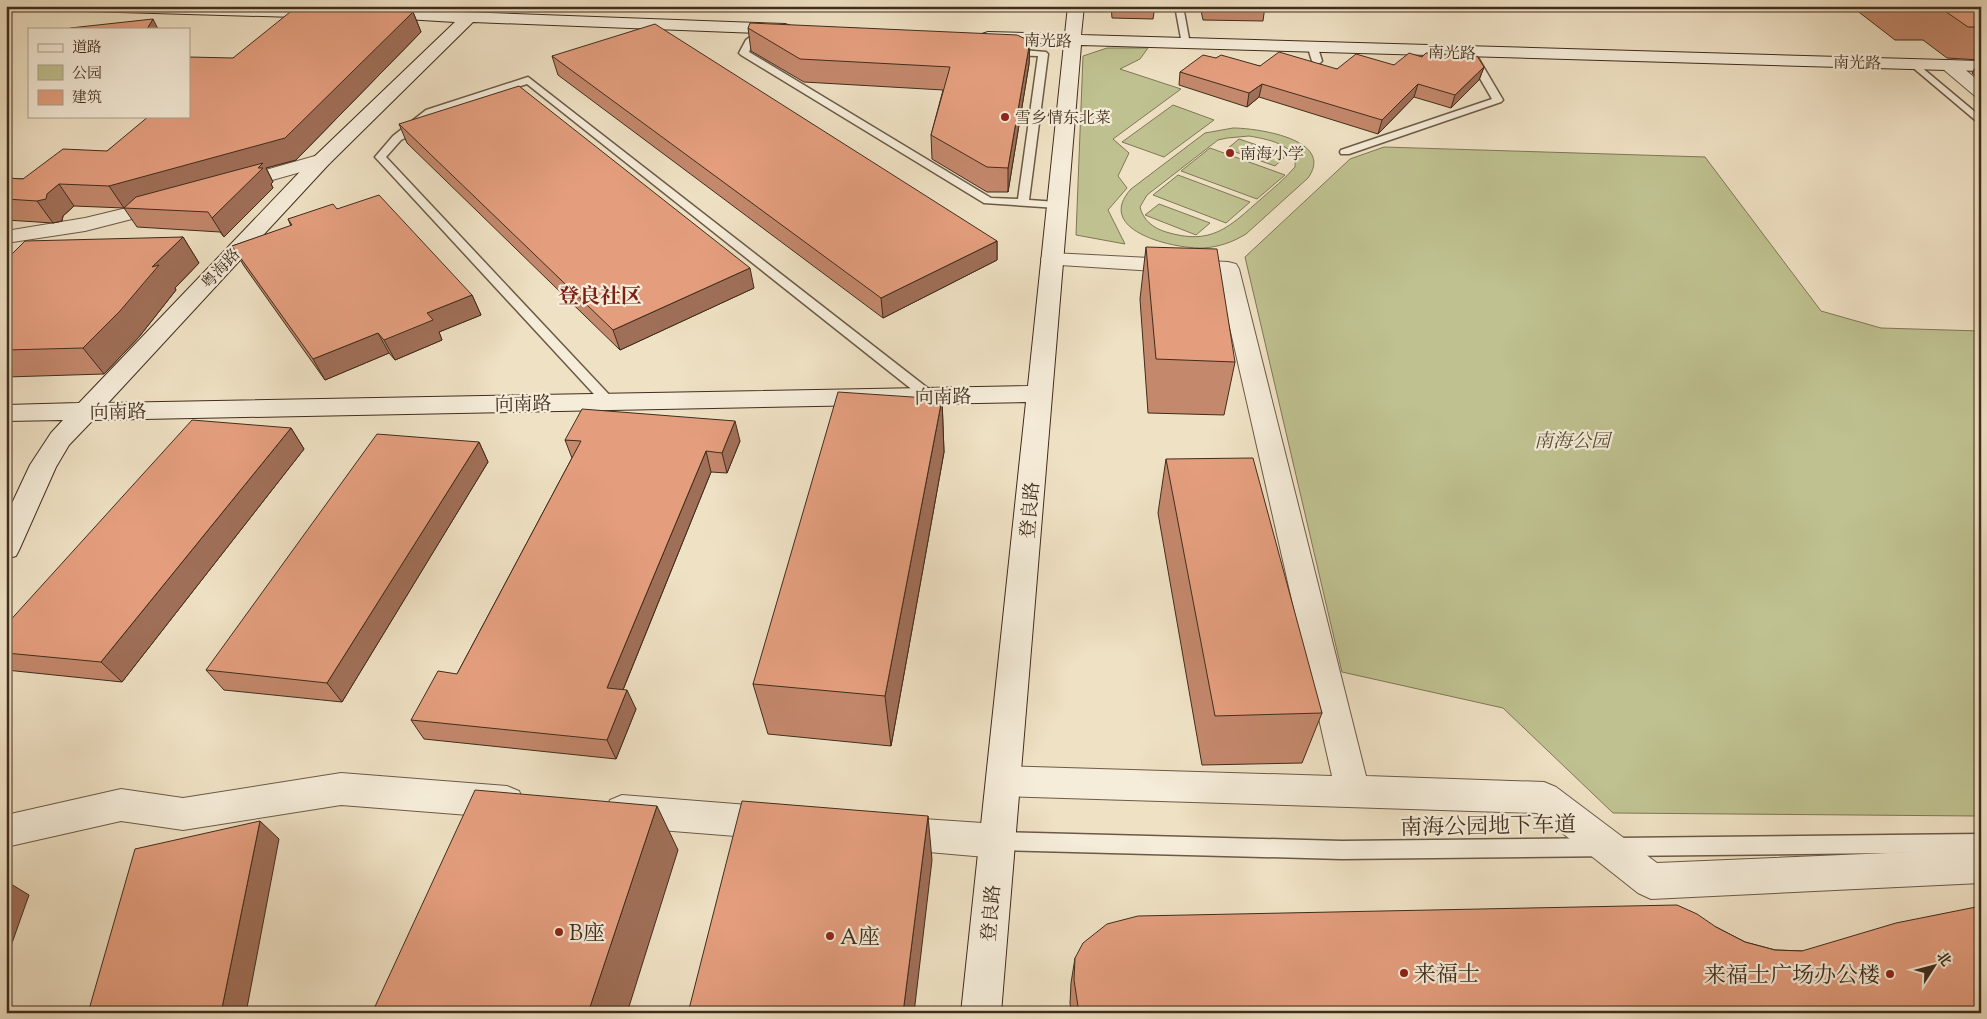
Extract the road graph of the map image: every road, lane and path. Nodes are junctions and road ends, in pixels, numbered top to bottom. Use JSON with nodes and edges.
{"nodes":[{"id":1,"x":85,"y":6,"type":"edge"},
{"id":2,"x":1076,"y":6,"type":"edge"},
{"id":3,"x":1179,"y":6,"type":"edge"},
{"id":4,"x":139,"y":8,"type":"edge"},
{"id":5,"x":343,"y":13,"type":"edge"},
{"id":6,"x":362,"y":14,"type":"edge"},
{"id":7,"x":470,"y":16,"type":"junction"},
{"id":8,"x":796,"y":30,"type":"edge"},
{"id":9,"x":974,"y":37,"type":"edge"},
{"id":10,"x":1073,"y":41,"type":"junction"},
{"id":11,"x":779,"y":42,"type":"edge"},
{"id":12,"x":1186,"y":44,"type":"junction"},
{"id":13,"x":1004,"y":52,"type":"edge"},
{"id":14,"x":1470,"y":52,"type":"junction"},
{"id":15,"x":1914,"y":64,"type":"junction"},
{"id":16,"x":1949,"y":65,"type":"junction"},
{"id":17,"x":1981,"y":66,"type":"edge"},
{"id":18,"x":542,"y":90,"type":"junction"},
{"id":19,"x":1981,"y":92,"type":"edge"},
{"id":20,"x":524,"y":96,"type":"edge"},
{"id":21,"x":1981,"y":122,"type":"edge"},
{"id":22,"x":433,"y":126,"type":"edge"},
{"id":23,"x":397,"y":138,"type":"junction"},
{"id":24,"x":1344,"y":152,"type":"dead end"},
{"id":25,"x":322,"y":160,"type":"junction"},
{"id":26,"x":218,"y":190,"type":"edge"},
{"id":27,"x":181,"y":200,"type":"edge"},
{"id":28,"x":1023,"y":203,"type":"junction"},
{"id":29,"x":1057,"y":205,"type":"junction"},
{"id":30,"x":29,"y":235,"type":"junction"},
{"id":31,"x":6,"y":237,"type":"edge"},
{"id":32,"x":6,"y":258,"type":"edge"},
{"id":33,"x":1052,"y":259,"type":"junction"},
{"id":34,"x":1040,"y":394,"type":"junction"},
{"id":35,"x":929,"y":396,"type":"junction"},
{"id":36,"x":609,"y":402,"type":"junction"},
{"id":37,"x":85,"y":411,"type":"junction"},
{"id":38,"x":6,"y":413,"type":"edge"},
{"id":39,"x":6,"y":548,"type":"edge"},
{"id":40,"x":1003,"y":781,"type":"junction"},
{"id":41,"x":1353,"y":791,"type":"junction"},
{"id":42,"x":540,"y":804,"type":"edge"},
{"id":43,"x":590,"y":808,"type":"edge"},
{"id":44,"x":808,"y":826,"type":"edge"},
{"id":45,"x":6,"y":831,"type":"edge"},
{"id":46,"x":868,"y":831,"type":"edge"},
{"id":47,"x":997,"y":841,"type":"junction"},
{"id":48,"x":1981,"y":843,"type":"edge"},
{"id":49,"x":1608,"y":847,"type":"junction"},
{"id":50,"x":1981,"y":866,"type":"edge"},
{"id":51,"x":981,"y":1013,"type":"edge"}],
"edges":[{"from":1,"to":4,"type":"street"},
{"from":2,"to":10,"type":"street","name":"登良路"},
{"from":3,"to":12,"type":"lane"},
{"from":4,"to":5,"type":"street"},
{"from":6,"to":7,"type":"street"},
{"from":7,"to":8,"type":"street"},
{"from":7,"to":25,"type":"street","name":"粤海路"},
{"from":9,"to":10,"type":"street","name":"南光路"},
{"from":10,"to":12,"type":"street","name":"南光路"},
{"from":10,"to":29,"type":"street","name":"登良路"},
{"from":11,"to":28,"type":"lane"},
{"from":12,"to":14,"type":"street","name":"南光路"},
{"from":13,"to":28,"type":"lane"},
{"from":14,"to":15,"type":"street","name":"南光路"},
{"from":14,"to":24,"type":"lane"},
{"from":15,"to":16,"type":"street","name":"南光路"},
{"from":15,"to":21,"type":"lane"},
{"from":16,"to":17,"type":"street","name":"南光路"},
{"from":16,"to":19,"type":"street"},
{"from":18,"to":20,"type":"lane"},
{"from":18,"to":23,"type":"lane"},
{"from":18,"to":35,"type":"lane"},
{"from":22,"to":23,"type":"lane"},
{"from":23,"to":36,"type":"lane"},
{"from":25,"to":26,"type":"street"},
{"from":25,"to":37,"type":"street","name":"粤海路"},
{"from":27,"to":30,"type":"street"},
{"from":28,"to":29,"type":"lane"},
{"from":29,"to":33,"type":"street","name":"登良路"},
{"from":30,"to":31,"type":"street"},
{"from":30,"to":32,"type":"street"},
{"from":33,"to":34,"type":"street","name":"登良路"},
{"from":33,"to":41,"type":"street"},
{"from":34,"to":35,"type":"street","name":"向南路"},
{"from":34,"to":40,"type":"street","name":"登良路"},
{"from":35,"to":36,"type":"street","name":"向南路"},
{"from":36,"to":37,"type":"street","name":"向南路"},
{"from":37,"to":38,"type":"street","name":"向南路"},
{"from":37,"to":39,"type":"street","name":"粤海路"},
{"from":40,"to":41,"type":"street"},
{"from":40,"to":47,"type":"street","name":"登良路"},
{"from":41,"to":49,"type":"street"},
{"from":42,"to":45,"type":"street"},
{"from":43,"to":44,"type":"street"},
{"from":46,"to":47,"type":"street"},
{"from":47,"to":49,"type":"lane","name":"南海公园地下车道"},
{"from":47,"to":51,"type":"street","name":"登良路"},
{"from":48,"to":49,"type":"lane","name":"南海公园地下车道"},
{"from":49,"to":50,"type":"street"}]}
